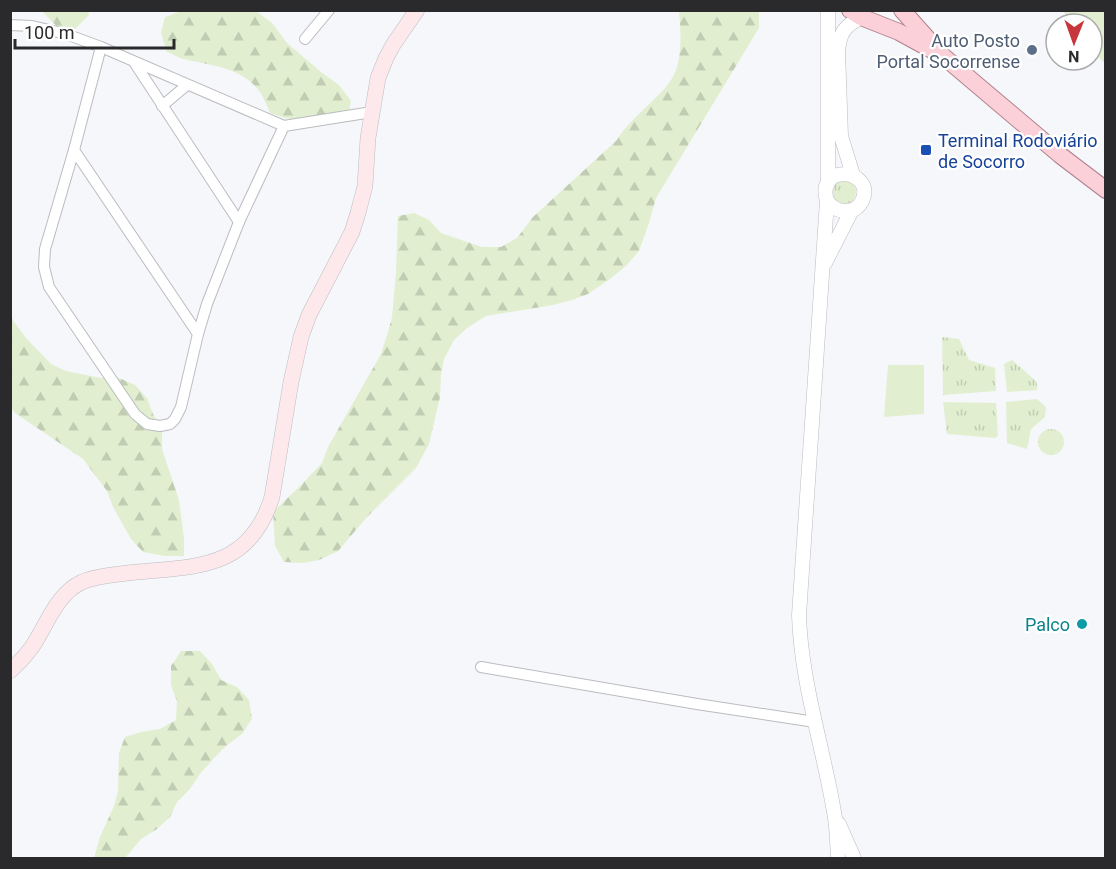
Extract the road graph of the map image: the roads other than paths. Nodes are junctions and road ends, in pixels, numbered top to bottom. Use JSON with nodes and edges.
{"nodes":[{"id":1,"x":328,"y":10,"type":"edge"},
{"id":2,"x":828,"y":10,"type":"edge"},
{"id":3,"x":902,"y":10,"type":"edge"},
{"id":4,"x":413,"y":12,"type":"edge"},
{"id":5,"x":861,"y":13,"type":"edge"},
{"id":6,"x":10,"y":25,"type":"edge"},
{"id":7,"x":305,"y":39,"type":"dead end"},
{"id":8,"x":101,"y":47,"type":"junction"},
{"id":9,"x":943,"y":56,"type":"junction"},
{"id":10,"x":134,"y":62,"type":"junction"},
{"id":11,"x":187,"y":85,"type":"junction"},
{"id":12,"x":162,"y":106,"type":"junction"},
{"id":13,"x":372,"y":112,"type":"junction"},
{"id":14,"x":284,"y":126,"type":"junction"},
{"id":15,"x":74,"y":150,"type":"junction"},
{"id":16,"x":853,"y":175,"type":"junction"},
{"id":17,"x":828,"y":183,"type":"junction"},
{"id":18,"x":1106,"y":190,"type":"edge"},
{"id":19,"x":827,"y":201,"type":"junction"},
{"id":20,"x":852,"y":210,"type":"junction"},
{"id":21,"x":239,"y":222,"type":"junction"},
{"id":22,"x":822,"y":271,"type":"junction"},
{"id":23,"x":198,"y":334,"type":"junction"},
{"id":24,"x":481,"y":667,"type":"dead end"},
{"id":25,"x":10,"y":671,"type":"edge"},
{"id":26,"x":815,"y":722,"type":"junction"},
{"id":27,"x":834,"y":814,"type":"junction"},
{"id":28,"x":838,"y":858,"type":"edge"},
{"id":29,"x":854,"y":858,"type":"edge"}],
"edges":[{"from":1,"to":7,"type":"street"},
{"from":2,"to":17,"type":"street"},
{"from":3,"to":9,"type":"main road"},
{"from":4,"to":13,"type":"main road"},
{"from":5,"to":9,"type":"main road"},
{"from":5,"to":16,"type":"street"},
{"from":6,"to":8,"type":"street"},
{"from":8,"to":10,"type":"street"},
{"from":8,"to":15,"type":"street"},
{"from":9,"to":18,"type":"main road"},
{"from":10,"to":11,"type":"street"},
{"from":10,"to":12,"type":"street"},
{"from":11,"to":12,"type":"street"},
{"from":11,"to":14,"type":"street"},
{"from":12,"to":21,"type":"street"},
{"from":13,"to":14,"type":"street"},
{"from":13,"to":25,"type":"main road"},
{"from":14,"to":21,"type":"street"},
{"from":15,"to":23,"type":"street"},
{"from":15,"to":23,"type":"street"},
{"from":16,"to":17,"type":"street"},
{"from":16,"to":20,"type":"street"},
{"from":17,"to":19,"type":"street"},
{"from":19,"to":20,"type":"street"},
{"from":19,"to":22,"type":"street"},
{"from":20,"to":22,"type":"street"},
{"from":21,"to":23,"type":"street"},
{"from":22,"to":26,"type":"street"},
{"from":24,"to":26,"type":"street"},
{"from":26,"to":27,"type":"street"},
{"from":27,"to":28,"type":"street"},
{"from":27,"to":29,"type":"street"}]}
